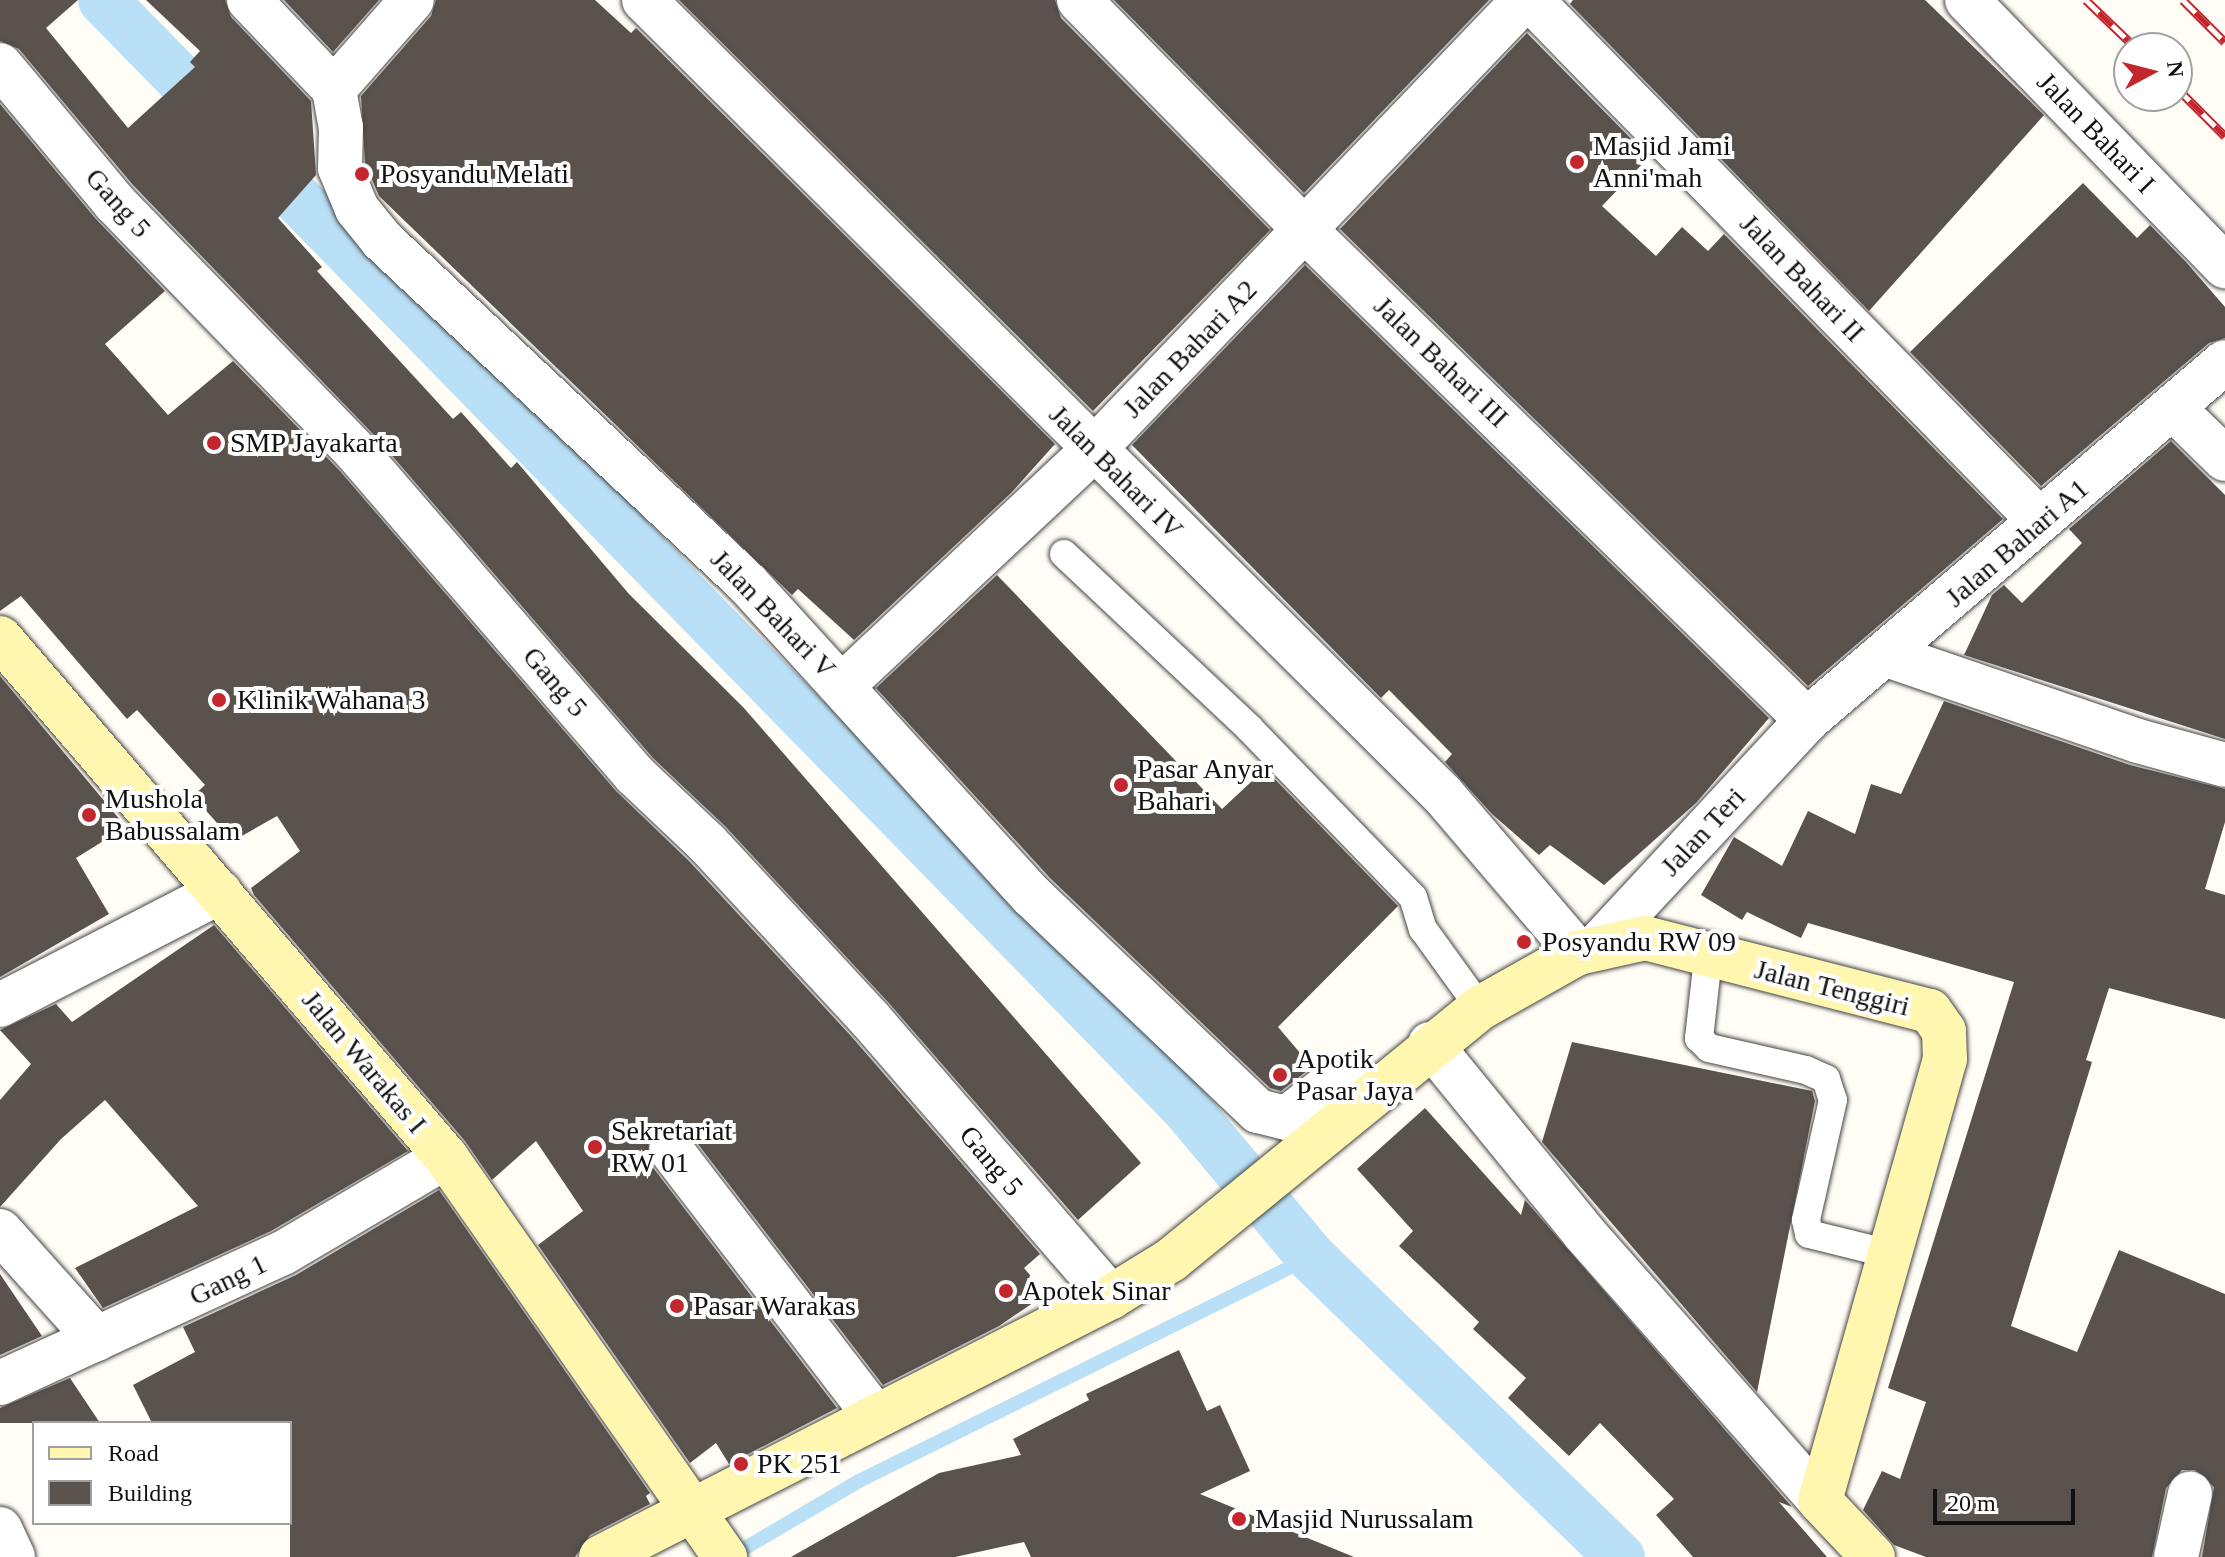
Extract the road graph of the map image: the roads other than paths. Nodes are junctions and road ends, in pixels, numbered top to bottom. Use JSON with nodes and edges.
{"nodes":[{"id":1,"x":249,"y":0,"type":"edge"},
{"id":2,"x":412,"y":0,"type":"edge"},
{"id":3,"x":644,"y":0,"type":"edge"},
{"id":4,"x":1079,"y":0,"type":"edge"},
{"id":5,"x":1524,"y":0,"type":"edge"},
{"id":6,"x":1531,"y":0,"type":"edge"},
{"id":7,"x":1967,"y":0,"type":"edge"},
{"id":8,"x":0,"y":65,"type":"edge"},
{"id":9,"x":334,"y":89,"type":"junction"},
{"id":10,"x":1305,"y":230,"type":"junction"},
{"id":11,"x":2225,"y":266,"type":"edge"},
{"id":12,"x":2225,"y":362,"type":"edge"},
{"id":13,"x":2173,"y":408,"type":"junction"},
{"id":14,"x":1094,"y":449,"type":"junction"},
{"id":15,"x":2225,"y":459,"type":"edge"},
{"id":16,"x":2040,"y":521,"type":"junction"},
{"id":17,"x":1064,"y":554,"type":"dead end"},
{"id":18,"x":0,"y":638,"type":"edge"},
{"id":19,"x":1887,"y":655,"type":"junction"},
{"id":20,"x":843,"y":685,"type":"junction"},
{"id":21,"x":1807,"y":720,"type":"junction"},
{"id":22,"x":2225,"y":765,"type":"edge"},
{"id":23,"x":220,"y":892,"type":"junction"},
{"id":24,"x":1588,"y":949,"type":"junction"},
{"id":25,"x":1708,"y":958,"type":"junction"},
{"id":26,"x":0,"y":1005,"type":"edge"},
{"id":27,"x":1480,"y":1008,"type":"junction"},
{"id":28,"x":1430,"y":1044,"type":"junction"},
{"id":29,"x":1361,"y":1101,"type":"junction"},
{"id":30,"x":671,"y":1150,"type":"dead end"},
{"id":31,"x":446,"y":1157,"type":"junction"},
{"id":32,"x":0,"y":1231,"type":"edge"},
{"id":33,"x":1890,"y":1254,"type":"junction"},
{"id":34,"x":1111,"y":1297,"type":"junction"},
{"id":35,"x":97,"y":1339,"type":"junction"},
{"id":36,"x":0,"y":1383,"type":"edge"},
{"id":37,"x":874,"y":1415,"type":"junction"},
{"id":38,"x":2190,"y":1494,"type":"dead end"},
{"id":39,"x":1820,"y":1501,"type":"junction"},
{"id":40,"x":0,"y":1529,"type":"edge"},
{"id":41,"x":710,"y":1532,"type":"edge"},
{"id":42,"x":13,"y":1557,"type":"edge"},
{"id":43,"x":601,"y":1557,"type":"edge"},
{"id":44,"x":1873,"y":1557,"type":"edge"},
{"id":45,"x":2176,"y":1557,"type":"edge"}],
"edges":[{"from":1,"to":9,"type":"street"},
{"from":2,"to":9,"type":"street"},
{"from":3,"to":14,"type":"street","name":"Jalan Bahari IV"},
{"from":4,"to":10,"type":"street","name":"Jalan Bahari III"},
{"from":5,"to":10,"type":"street","name":"Jalan Bahari A2"},
{"from":6,"to":16,"type":"street","name":"Jalan Bahari II"},
{"from":7,"to":11,"type":"street","name":"Jalan Bahari I"},
{"from":8,"to":34,"type":"street","name":"Gang 5"},
{"from":9,"to":20,"type":"street","name":"Jalan Bahari V"},
{"from":10,"to":14,"type":"street","name":"Jalan Bahari A2"},
{"from":10,"to":21,"type":"street","name":"Jalan Bahari III"},
{"from":12,"to":13,"type":"street","name":"Jalan Bahari A1"},
{"from":13,"to":15,"type":"street"},
{"from":13,"to":16,"type":"street","name":"Jalan Bahari A1"},
{"from":14,"to":20,"type":"street","name":"Jalan Bahari A2"},
{"from":14,"to":24,"type":"street","name":"Jalan Bahari IV"},
{"from":16,"to":19,"type":"street","name":"Jalan Bahari A1"},
{"from":17,"to":27,"type":"lane"},
{"from":18,"to":23,"type":"street","name":"Jalan Warakas I"},
{"from":19,"to":21,"type":"street","name":"Jalan Bahari A1"},
{"from":19,"to":22,"type":"street"},
{"from":20,"to":29,"type":"street","name":"Jalan Bahari V"},
{"from":21,"to":24,"type":"street","name":"Jalan Teri"},
{"from":23,"to":26,"type":"street"},
{"from":23,"to":31,"type":"street","name":"Jalan Warakas I"},
{"from":24,"to":25,"type":"street","name":"Jalan Tenggiri"},
{"from":24,"to":27,"type":"street","name":"Jalan Tenggiri"},
{"from":25,"to":33,"type":"lane"},
{"from":25,"to":33,"type":"street","name":"Jalan Tenggiri"},
{"from":27,"to":28,"type":"street","name":"Jalan Tenggiri"},
{"from":28,"to":29,"type":"street","name":"Jalan Tenggiri"},
{"from":28,"to":39,"type":"street"},
{"from":29,"to":34,"type":"street","name":"Jalan Tenggiri"},
{"from":30,"to":37,"type":"street"},
{"from":31,"to":35,"type":"street","name":"Gang 1"},
{"from":31,"to":41,"type":"street","name":"Jalan Warakas I"},
{"from":32,"to":35,"type":"street"},
{"from":33,"to":39,"type":"street","name":"Jalan Tenggiri"},
{"from":34,"to":37,"type":"street","name":"Jalan Tenggiri"},
{"from":35,"to":36,"type":"street","name":"Gang 1"},
{"from":37,"to":41,"type":"street","name":"Jalan Tenggiri"},
{"from":38,"to":45,"type":"street"},
{"from":39,"to":44,"type":"street"},
{"from":40,"to":42,"type":"street"},
{"from":41,"to":43,"type":"street","name":"Jalan Tenggiri"}]}
